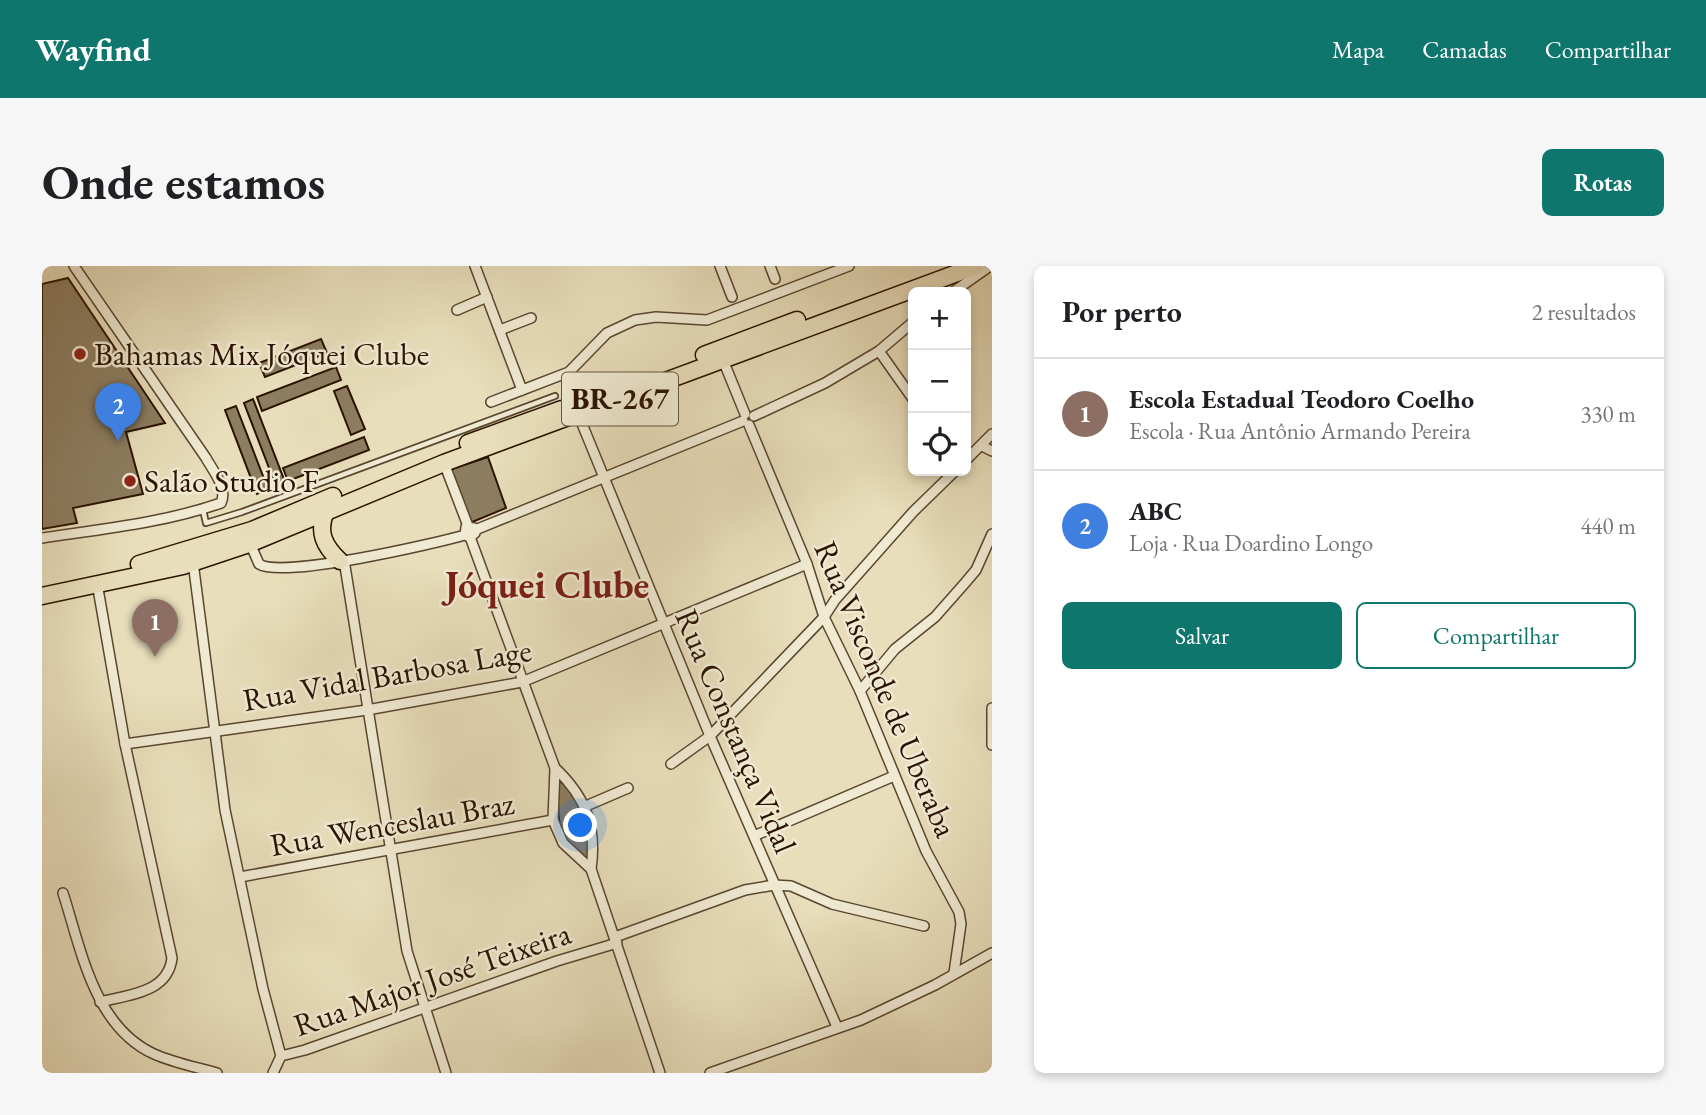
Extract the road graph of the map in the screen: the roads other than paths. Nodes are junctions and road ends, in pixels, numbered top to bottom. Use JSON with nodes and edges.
{"nodes":[{"id":1,"x":74,"y":266,"type":"edge"},
{"id":2,"x":475,"y":266,"type":"edge"},
{"id":3,"x":720,"y":266,"type":"edge"},
{"id":4,"x":770,"y":266,"type":"edge"},
{"id":5,"x":849,"y":266,"type":"edge"},
{"id":6,"x":976,"y":266,"type":"edge"},
{"id":7,"x":990,"y":266,"type":"edge"},
{"id":8,"x":948,"y":271,"type":"edge"},
{"id":9,"x":775,"y":279,"type":"dead end"},
{"id":10,"x":959,"y":287,"type":"edge"},
{"id":11,"x":732,"y":297,"type":"dead end"},
{"id":12,"x":487,"y":298,"type":"junction"},
{"id":13,"x":457,"y":310,"type":"dead end"},
{"id":14,"x":531,"y":318,"type":"dead end"},
{"id":15,"x":908,"y":326,"type":"edge"},
{"id":16,"x":500,"y":330,"type":"junction"},
{"id":17,"x":879,"y":351,"type":"junction"},
{"id":18,"x":723,"y":360,"type":"junction"},
{"id":19,"x":522,"y":390,"type":"junction"},
{"id":20,"x":908,"y":392,"type":"edge"},
{"id":21,"x":555,"y":396,"type":"dead end"},
{"id":22,"x":491,"y":402,"type":"dead end"},
{"id":23,"x":578,"y":414,"type":"junction"},
{"id":24,"x":748,"y":419,"type":"junction"},
{"id":25,"x":992,"y":434,"type":"edge"},
{"id":26,"x":982,"y":446,"type":"junction"},
{"id":27,"x":992,"y":451,"type":"edge"},
{"id":28,"x":971,"y":456,"type":"edge"},
{"id":29,"x":444,"y":463,"type":"junction"},
{"id":30,"x":949,"y":476,"type":"edge"},
{"id":31,"x":602,"y":479,"type":"junction"},
{"id":32,"x":202,"y":509,"type":"junction"},
{"id":33,"x":326,"y":511,"type":"junction"},
{"id":34,"x":470,"y":532,"type":"junction"},
{"id":35,"x":992,"y":534,"type":"edge"},
{"id":36,"x":251,"y":537,"type":"junction"},
{"id":37,"x":42,"y":538,"type":"edge"},
{"id":38,"x":342,"y":561,"type":"junction"},
{"id":39,"x":193,"y":562,"type":"junction"},
{"id":40,"x":807,"y":564,"type":"junction"},
{"id":41,"x":97,"y":583,"type":"junction"},
{"id":42,"x":42,"y":588,"type":"edge"},
{"id":43,"x":42,"y":596,"type":"edge"},
{"id":44,"x":824,"y":617,"type":"junction"},
{"id":45,"x":663,"y":622,"type":"junction"},
{"id":46,"x":522,"y":682,"type":"junction"},
{"id":47,"x":859,"y":691,"type":"junction"},
{"id":48,"x":992,"y":708,"type":"edge"},
{"id":49,"x":367,"y":710,"type":"junction"},
{"id":50,"x":213,"y":731,"type":"junction"},
{"id":51,"x":710,"y":736,"type":"junction"},
{"id":52,"x":125,"y":744,"type":"junction"},
{"id":53,"x":992,"y":745,"type":"edge"},
{"id":54,"x":671,"y":764,"type":"dead end"},
{"id":55,"x":555,"y":768,"type":"junction"},
{"id":56,"x":894,"y":776,"type":"junction"},
{"id":57,"x":628,"y":788,"type":"dead end"},
{"id":58,"x":586,"y":806,"type":"junction"},
{"id":59,"x":553,"y":820,"type":"junction"},
{"id":60,"x":754,"y":836,"type":"junction"},
{"id":61,"x":390,"y":851,"type":"junction"},
{"id":62,"x":591,"y":869,"type":"junction"},
{"id":63,"x":240,"y":877,"type":"junction"},
{"id":64,"x":774,"y":885,"type":"junction"},
{"id":65,"x":63,"y":893,"type":"dead end"},
{"id":66,"x":925,"y":926,"type":"dead end"},
{"id":67,"x":616,"y":940,"type":"junction"},
{"id":68,"x":992,"y":953,"type":"edge"},
{"id":69,"x":954,"y":973,"type":"junction"},
{"id":70,"x":100,"y":1002,"type":"junction"},
{"id":71,"x":424,"y":1010,"type":"junction"},
{"id":72,"x":837,"y":1027,"type":"junction"},
{"id":73,"x":281,"y":1056,"type":"junction"},
{"id":74,"x":217,"y":1073,"type":"edge"},
{"id":75,"x":273,"y":1073,"type":"edge"},
{"id":76,"x":446,"y":1073,"type":"edge"},
{"id":77,"x":660,"y":1073,"type":"edge"},
{"id":78,"x":710,"y":1073,"type":"edge"}],
"edges":[{"from":1,"to":32,"type":"street"},
{"from":2,"to":12,"type":"street"},
{"from":3,"to":11,"type":"street"},
{"from":4,"to":9,"type":"street"},
{"from":5,"to":19,"type":"street"},
{"from":6,"to":8,"type":"highway","number":"BR-267"},
{"from":7,"to":10,"type":"street"},
{"from":8,"to":18,"type":"highway","number":"BR-267"},
{"from":8,"to":36,"type":"highway","number":"BR-267"},
{"from":12,"to":13,"type":"street"},
{"from":12,"to":16,"type":"street"},
{"from":14,"to":16,"type":"street"},
{"from":15,"to":17,"type":"street"},
{"from":16,"to":19,"type":"street"},
{"from":17,"to":20,"type":"street"},
{"from":17,"to":24,"type":"street"},
{"from":18,"to":23,"type":"highway","number":"BR-267"},
{"from":18,"to":24,"type":"street","name":"Rua Visconde de Uberaba"},
{"from":19,"to":22,"type":"street"},
{"from":21,"to":32,"type":"lane"},
{"from":23,"to":29,"type":"highway","number":"BR-267"},
{"from":23,"to":31,"type":"street","name":"Rua Constança Vidal"},
{"from":24,"to":31,"type":"street"},
{"from":24,"to":40,"type":"street","name":"Rua Visconde de Uberaba"},
{"from":25,"to":26,"type":"street"},
{"from":26,"to":27,"type":"street"},
{"from":26,"to":28,"type":"street"},
{"from":29,"to":33,"type":"highway","number":"BR-267"},
{"from":29,"to":34,"type":"street"},
{"from":30,"to":44,"type":"street"},
{"from":31,"to":34,"type":"street"},
{"from":31,"to":45,"type":"street","name":"Rua Constança Vidal"},
{"from":32,"to":37,"type":"street"},
{"from":33,"to":36,"type":"highway","number":"BR-267"},
{"from":33,"to":38,"type":"highway"},
{"from":34,"to":38,"type":"street"},
{"from":34,"to":46,"type":"street"},
{"from":35,"to":47,"type":"street"},
{"from":36,"to":38,"type":"street"},
{"from":36,"to":39,"type":"highway","number":"BR-267"},
{"from":36,"to":42,"type":"highway","number":"BR-267"},
{"from":38,"to":49,"type":"street"},
{"from":39,"to":41,"type":"highway","number":"BR-267"},
{"from":39,"to":50,"type":"street"},
{"from":40,"to":44,"type":"street","name":"Rua Visconde de Uberaba"},
{"from":40,"to":45,"type":"street","name":"Rua Vidal Barbosa Lage"},
{"from":41,"to":43,"type":"highway","number":"BR-267"},
{"from":41,"to":52,"type":"street"},
{"from":44,"to":47,"type":"street","name":"Rua Visconde de Uberaba"},
{"from":44,"to":51,"type":"street"},
{"from":45,"to":46,"type":"street","name":"Rua Vidal Barbosa Lage"},
{"from":45,"to":51,"type":"street","name":"Rua Constança Vidal"},
{"from":46,"to":49,"type":"street","name":"Rua Vidal Barbosa Lage"},
{"from":46,"to":55,"type":"street"},
{"from":47,"to":56,"type":"street","name":"Rua Visconde de Uberaba"},
{"from":48,"to":53,"type":"street"},
{"from":49,"to":50,"type":"street","name":"Rua Vidal Barbosa Lage"},
{"from":49,"to":61,"type":"street"},
{"from":50,"to":52,"type":"street","name":"Rua Vidal Barbosa Lage"},
{"from":50,"to":63,"type":"street"},
{"from":51,"to":54,"type":"street"},
{"from":51,"to":60,"type":"street","name":"Rua Constança Vidal"},
{"from":52,"to":70,"type":"street"},
{"from":55,"to":58,"type":"street"},
{"from":55,"to":59,"type":"street"},
{"from":56,"to":60,"type":"street"},
{"from":56,"to":69,"type":"street","name":"Rua Visconde de Uberaba"},
{"from":57,"to":58,"type":"street"},
{"from":58,"to":62,"type":"street"},
{"from":59,"to":61,"type":"street","name":"Rua Wenceslau Braz"},
{"from":59,"to":62,"type":"street"},
{"from":60,"to":64,"type":"street","name":"Rua Constança Vidal"},
{"from":61,"to":63,"type":"street","name":"Rua Wenceslau Braz"},
{"from":61,"to":71,"type":"street"},
{"from":62,"to":67,"type":"street"},
{"from":63,"to":73,"type":"street"},
{"from":64,"to":66,"type":"street","name":"Rua Major José Teixeira"},
{"from":64,"to":67,"type":"street","name":"Rua Major José Teixeira"},
{"from":64,"to":72,"type":"street","name":"Rua Constança Vidal"},
{"from":65,"to":70,"type":"street"},
{"from":67,"to":71,"type":"street","name":"Rua Major José Teixeira"},
{"from":67,"to":77,"type":"street"},
{"from":68,"to":69,"type":"street"},
{"from":69,"to":72,"type":"street"},
{"from":70,"to":74,"type":"street"},
{"from":71,"to":73,"type":"street","name":"Rua Major José Teixeira"},
{"from":71,"to":76,"type":"street"},
{"from":72,"to":78,"type":"street"},
{"from":73,"to":75,"type":"street","name":"Rua Major José Teixeira"}]}
